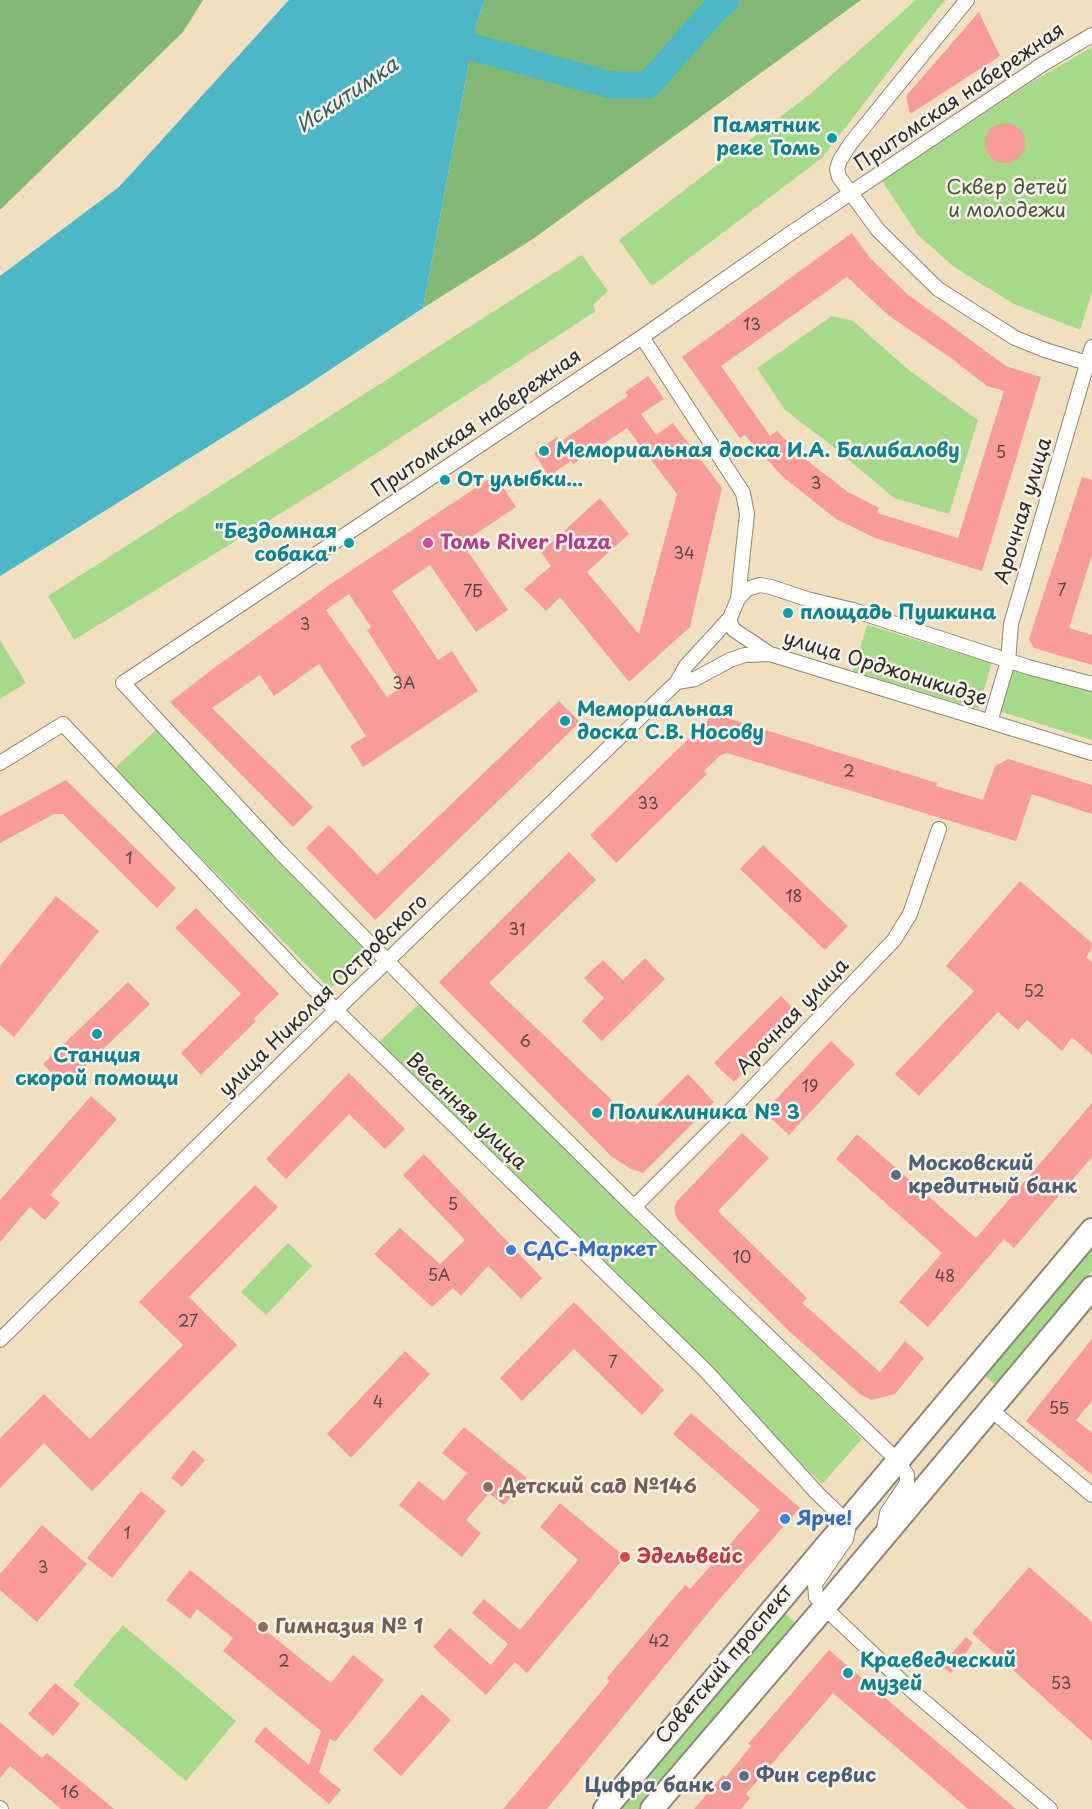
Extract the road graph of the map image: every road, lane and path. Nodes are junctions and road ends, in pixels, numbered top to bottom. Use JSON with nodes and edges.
{"nodes":[{"id":1,"x":967,"y":0,"type":"edge"},
{"id":2,"x":1092,"y":35,"type":"edge"},
{"id":3,"x":850,"y":195,"type":"junction"},
{"id":4,"x":642,"y":337,"type":"junction"},
{"id":5,"x":1092,"y":347,"type":"edge"},
{"id":6,"x":1087,"y":363,"type":"junction"},
{"id":7,"x":738,"y":599,"type":"junction"},
{"id":8,"x":730,"y":618,"type":"junction"},
{"id":9,"x":770,"y":654,"type":"junction"},
{"id":10,"x":1008,"y":660,"type":"junction"},
{"id":11,"x":677,"y":681,"type":"junction"},
{"id":12,"x":1092,"y":684,"type":"edge"},
{"id":13,"x":990,"y":722,"type":"junction"},
{"id":14,"x":1092,"y":753,"type":"edge"},
{"id":15,"x":0,"y":763,"type":"edge"},
{"id":16,"x":939,"y":829,"type":"dead end"},
{"id":17,"x":387,"y":961,"type":"junction"},
{"id":18,"x":335,"y":1011,"type":"junction"},
{"id":19,"x":634,"y":1207,"type":"junction"},
{"id":20,"x":1092,"y":1230,"type":"edge"},
{"id":21,"x":1092,"y":1288,"type":"edge"},
{"id":22,"x":0,"y":1340,"type":"edge"},
{"id":23,"x":990,"y":1409,"type":"junction"},
{"id":24,"x":898,"y":1461,"type":"junction"},
{"id":25,"x":1092,"y":1495,"type":"edge"},
{"id":26,"x":846,"y":1522,"type":"junction"},
{"id":27,"x":883,"y":1536,"type":"junction"},
{"id":28,"x":824,"y":1607,"type":"junction"},
{"id":29,"x":604,"y":1809,"type":"edge"},
{"id":30,"x":652,"y":1809,"type":"edge"},
{"id":31,"x":1050,"y":1809,"type":"edge"}],
"edges":[{"from":1,"to":3,"type":"street","name":"Притомская набережная"},
{"from":2,"to":3,"type":"street","name":"Притомская набережная"},
{"from":3,"to":4,"type":"street","name":"Притомская набережная"},
{"from":3,"to":6,"type":"street","name":"Притомская набережная"},
{"from":4,"to":7,"type":"street"},
{"from":4,"to":17,"type":"street","name":"Притомская набережная"},
{"from":5,"to":6,"type":"street","name":"Арочная улица"},
{"from":6,"to":10,"type":"street","name":"Арочная улица"},
{"from":7,"to":8,"type":"street"},
{"from":7,"to":10,"type":"street"},
{"from":8,"to":9,"type":"street"},
{"from":8,"to":11,"type":"street"},
{"from":9,"to":11,"type":"street","name":"улица Орджоникидзе"},
{"from":9,"to":13,"type":"street","name":"улица Орджоникидзе"},
{"from":10,"to":12,"type":"street"},
{"from":10,"to":13,"type":"street","name":"Арочная улица"},
{"from":11,"to":17,"type":"street","name":"улица Николая Островского"},
{"from":13,"to":14,"type":"street","name":"улица Орджоникидзе"},
{"from":15,"to":18,"type":"street","name":"Весенняя улица"},
{"from":16,"to":19,"type":"street","name":"Арочная улица"},
{"from":17,"to":18,"type":"street","name":"улица Николая Островского"},
{"from":17,"to":19,"type":"street"},
{"from":18,"to":22,"type":"street","name":"улица Николая Островского"},
{"from":18,"to":26,"type":"street","name":"Весенняя улица"},
{"from":19,"to":24,"type":"street"},
{"from":20,"to":24,"type":"main road","name":"Советский проспект"},
{"from":21,"to":23,"type":"main road","name":"Советский проспект"},
{"from":23,"to":25,"type":"street"},
{"from":23,"to":27,"type":"main road","name":"Советский проспект"},
{"from":24,"to":26,"type":"main road","name":"Советский проспект"},
{"from":24,"to":27,"type":"street","name":"Советский проспект"},
{"from":26,"to":28,"type":"street","name":"Советский проспект"},
{"from":26,"to":29,"type":"main road","name":"Советский проспект"},
{"from":27,"to":28,"type":"main road","name":"Советский проспект"},
{"from":28,"to":30,"type":"main road","name":"Советский проспект"},
{"from":28,"to":31,"type":"street"}]}
